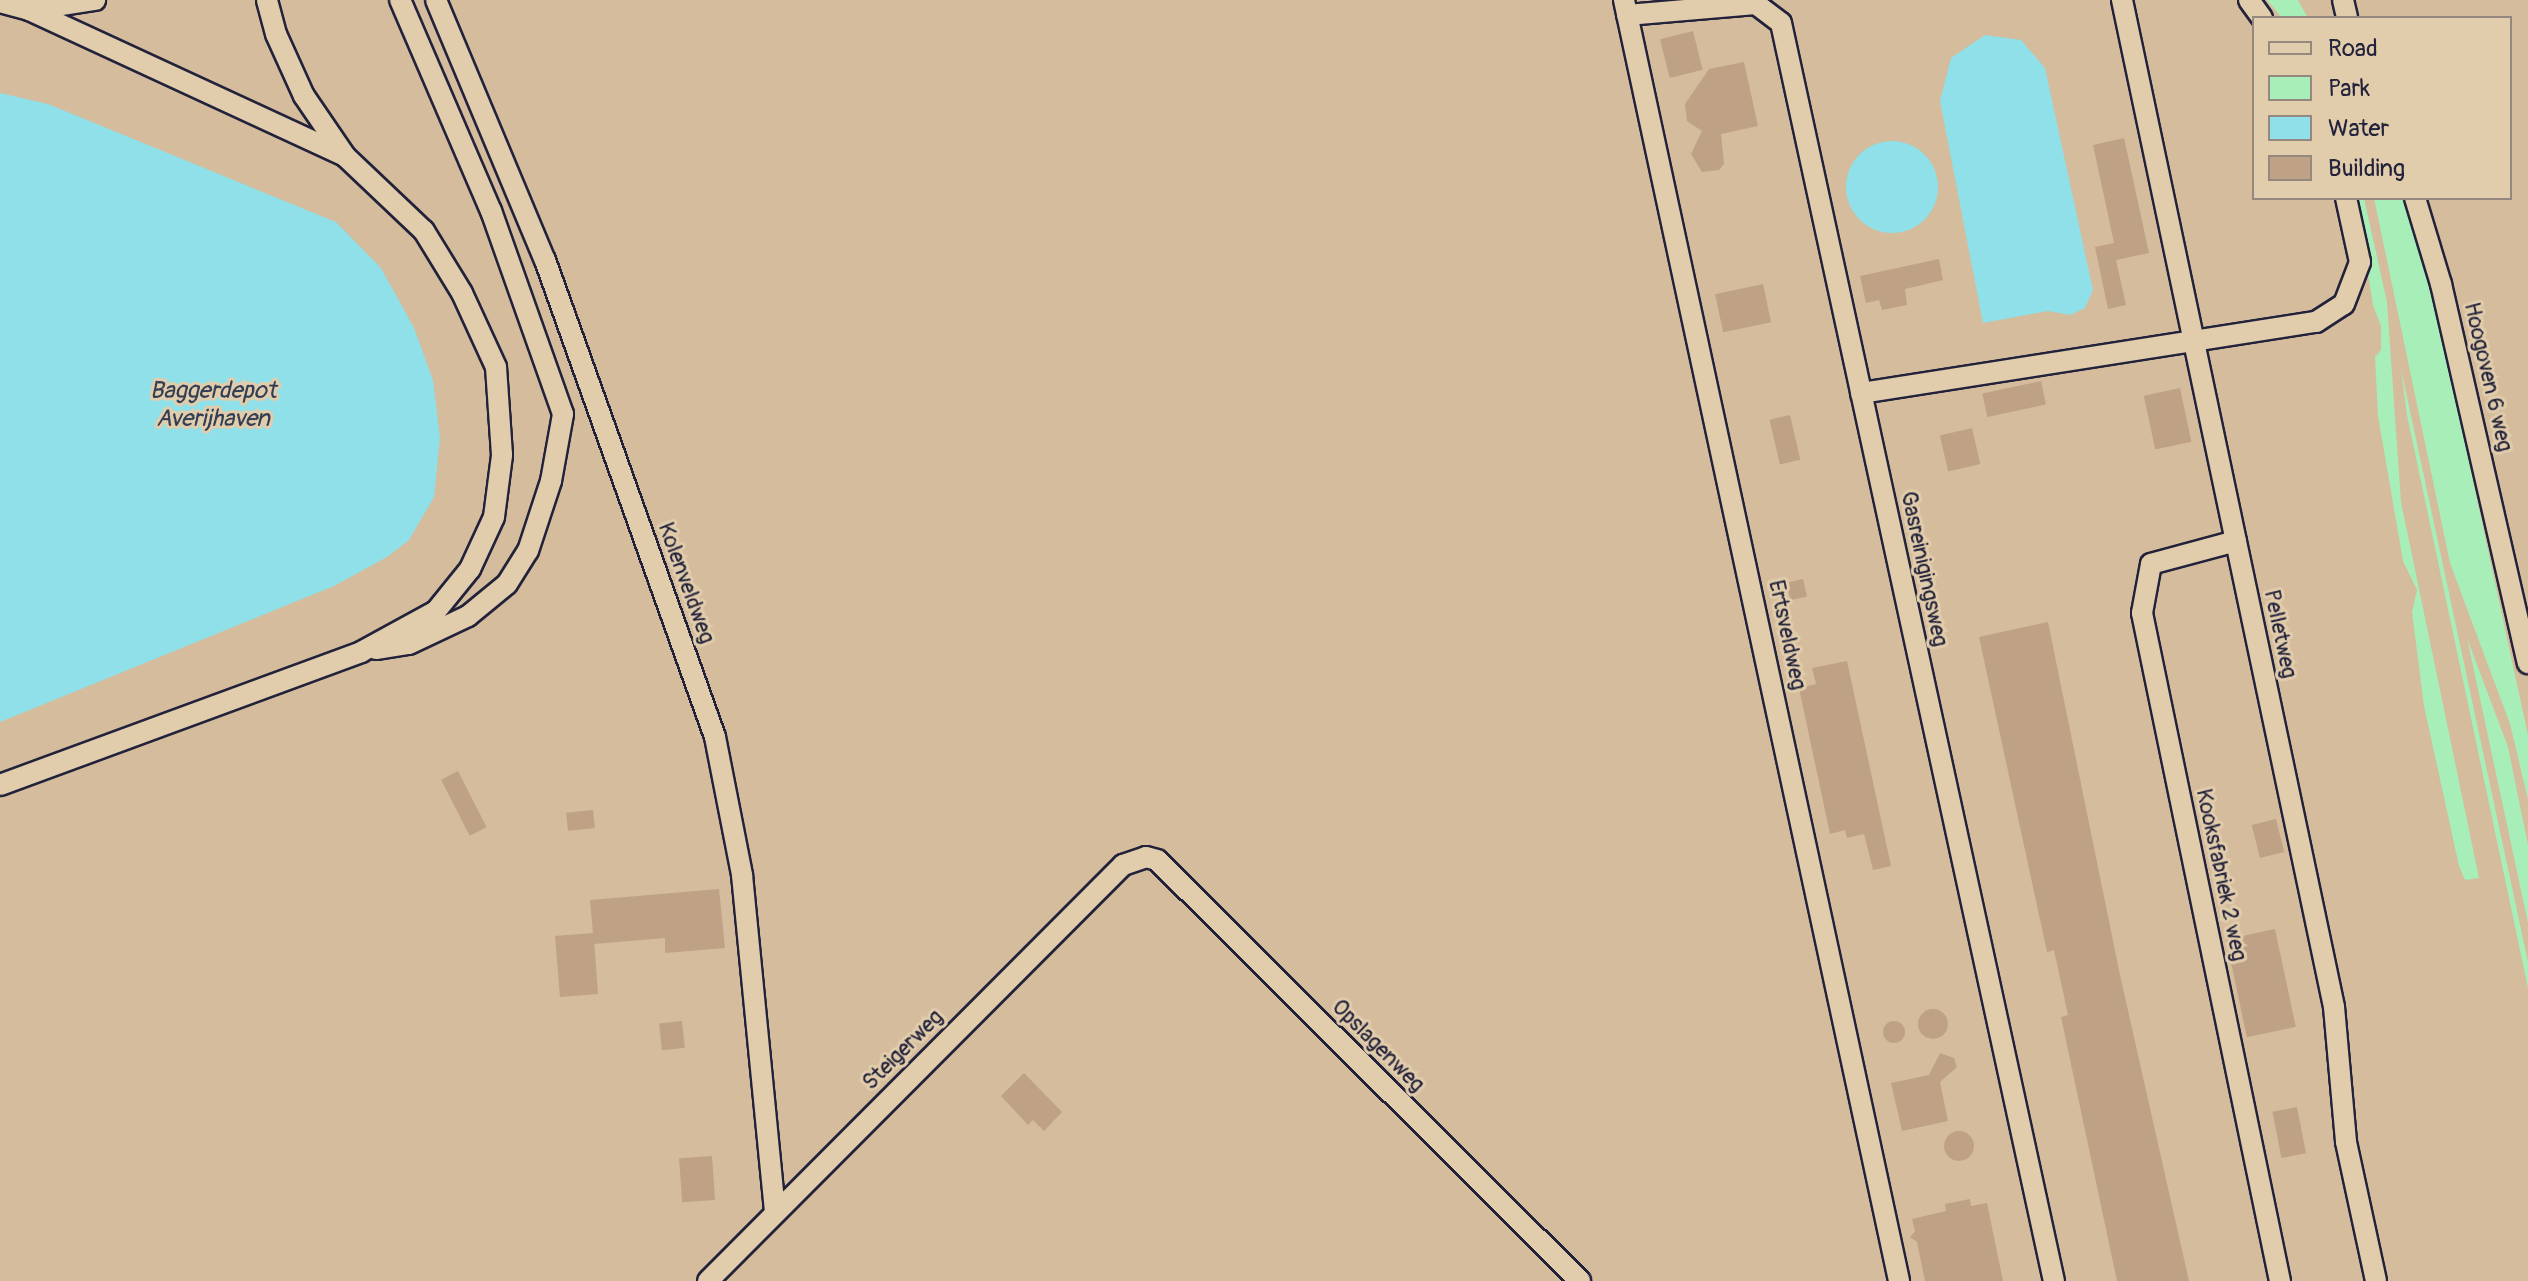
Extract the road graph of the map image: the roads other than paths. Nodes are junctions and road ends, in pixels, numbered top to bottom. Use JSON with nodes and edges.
{"nodes":[{"id":1,"x":95,"y":0,"type":"edge"},
{"id":2,"x":267,"y":0,"type":"edge"},
{"id":3,"x":400,"y":0,"type":"edge"},
{"id":4,"x":436,"y":0,"type":"edge"},
{"id":5,"x":2122,"y":0,"type":"edge"},
{"id":6,"x":0,"y":2,"type":"edge"},
{"id":7,"x":1626,"y":7,"type":"edge"},
{"id":8,"x":29,"y":10,"type":"junction"},
{"id":9,"x":345,"y":156,"type":"junction"},
{"id":10,"x":2346,"y":200,"type":"edge"},
{"id":11,"x":2416,"y":200,"type":"edge"},
{"id":12,"x":2194,"y":340,"type":"junction"},
{"id":13,"x":1861,"y":393,"type":"junction"},
{"id":14,"x":2236,"y":541,"type":"junction"},
{"id":15,"x":361,"y":652,"type":"junction"},
{"id":16,"x":2528,"y":663,"type":"edge"},
{"id":17,"x":0,"y":785,"type":"edge"},
{"id":18,"x":1136,"y":858,"type":"joint"},
{"id":19,"x":775,"y":1211,"type":"junction"},
{"id":20,"x":708,"y":1281,"type":"edge"},
{"id":21,"x":1580,"y":1281,"type":"edge"},
{"id":22,"x":1899,"y":1281,"type":"edge"},
{"id":23,"x":2054,"y":1281,"type":"edge"},
{"id":24,"x":2280,"y":1281,"type":"edge"},
{"id":25,"x":2376,"y":1281,"type":"edge"}],
"edges":[{"from":1,"to":8,"type":"lane"},
{"from":2,"to":9,"type":"lane"},
{"from":3,"to":15,"type":"lane"},
{"from":4,"to":19,"type":"lane","name":"Kolenveldweg"},
{"from":5,"to":12,"type":"lane","name":"Pelletweg"},
{"from":6,"to":8,"type":"lane"},
{"from":7,"to":13,"type":"lane","name":"Gasreinigingsweg"},
{"from":7,"to":22,"type":"lane","name":"Ertsveldweg"},
{"from":8,"to":9,"type":"lane"},
{"from":9,"to":15,"type":"lane"},
{"from":10,"to":12,"type":"lane"},
{"from":11,"to":16,"type":"lane","name":"Hoogoven 6 weg"},
{"from":12,"to":13,"type":"lane"},
{"from":12,"to":14,"type":"lane","name":"Pelletweg"},
{"from":13,"to":23,"type":"lane","name":"Gasreinigingsweg"},
{"from":14,"to":24,"type":"lane","name":"Kooksfabriek 2 weg"},
{"from":14,"to":25,"type":"lane","name":"Pelletweg"},
{"from":15,"to":17,"type":"lane"},
{"from":18,"to":19,"type":"lane","name":"Steigerweg"},
{"from":18,"to":21,"type":"lane","name":"Opslagenweg"},
{"from":19,"to":20,"type":"lane","name":"Steigerweg"}]}
